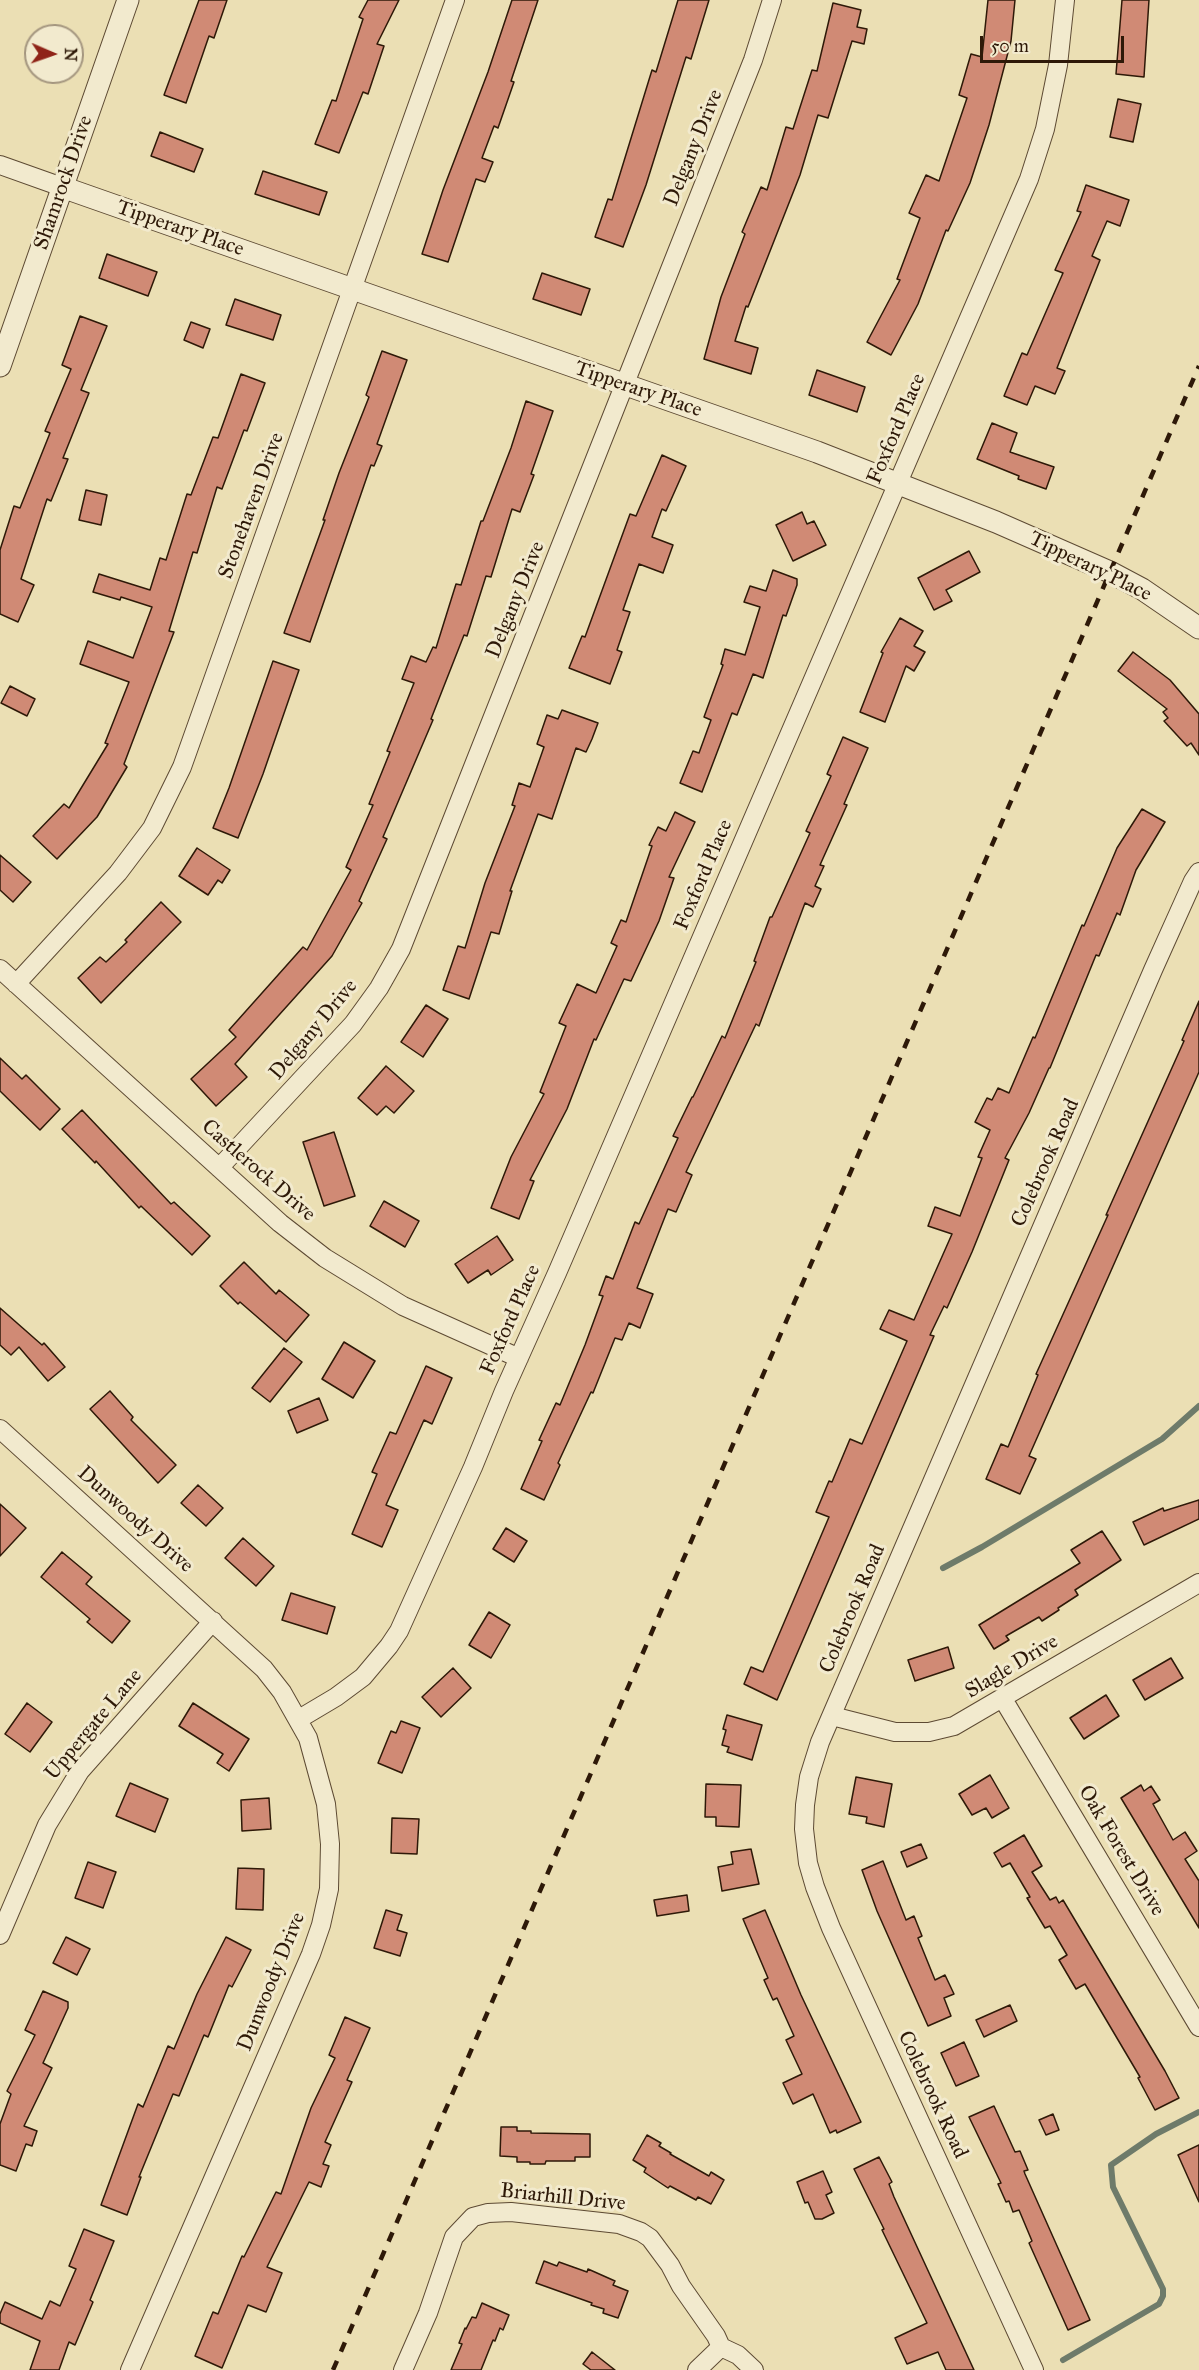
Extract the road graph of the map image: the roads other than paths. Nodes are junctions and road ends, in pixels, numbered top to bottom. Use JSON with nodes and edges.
{"nodes":[{"id":1,"x":128,"y":0,"type":"edge"},
{"id":2,"x":455,"y":0,"type":"edge"},
{"id":3,"x":772,"y":0,"type":"edge"},
{"id":4,"x":1065,"y":0,"type":"edge"},
{"id":5,"x":0,"y":165,"type":"edge"},
{"id":6,"x":62,"y":187,"type":"junction"},
{"id":7,"x":353,"y":289,"type":"junction"},
{"id":8,"x":0,"y":366,"type":"edge"},
{"id":9,"x":625,"y":385,"type":"junction"},
{"id":10,"x":898,"y":484,"type":"junction"},
{"id":11,"x":1199,"y":628,"type":"edge"},
{"id":12,"x":1199,"y":872,"type":"edge"},
{"id":13,"x":0,"y":969,"type":"edge"},
{"id":14,"x":16,"y":984,"type":"junction"},
{"id":15,"x":219,"y":1168,"type":"junction"},
{"id":16,"x":519,"y":1358,"type":"junction"},
{"id":17,"x":0,"y":1430,"type":"edge"},
{"id":18,"x":1199,"y":1583,"type":"edge"},
{"id":19,"x":213,"y":1622,"type":"junction"},
{"id":20,"x":1003,"y":1699,"type":"junction"},
{"id":21,"x":832,"y":1716,"type":"junction"},
{"id":22,"x":299,"y":1719,"type":"junction"},
{"id":23,"x":0,"y":1935,"type":"edge"},
{"id":24,"x":1199,"y":2027,"type":"edge"},
{"id":25,"x":721,"y":2347,"type":"junction"},
{"id":26,"x":130,"y":2370,"type":"edge"},
{"id":27,"x":403,"y":2370,"type":"edge"},
{"id":28,"x":697,"y":2370,"type":"edge"},
{"id":29,"x":754,"y":2370,"type":"edge"},
{"id":30,"x":1034,"y":2370,"type":"edge"}],
"edges":[{"from":1,"to":6,"type":"street","name":"Shamrock Drive"},
{"from":2,"to":7,"type":"street","name":"Stonehaven Drive"},
{"from":3,"to":9,"type":"street","name":"Delgany Drive"},
{"from":4,"to":10,"type":"street","name":"Foxford Place"},
{"from":5,"to":6,"type":"street"},
{"from":6,"to":7,"type":"street","name":"Tipperary Place"},
{"from":6,"to":8,"type":"street","name":"Shamrock Drive"},
{"from":7,"to":9,"type":"street","name":"Tipperary Place"},
{"from":7,"to":14,"type":"street","name":"Stonehaven Drive"},
{"from":9,"to":10,"type":"street","name":"Tipperary Place"},
{"from":9,"to":15,"type":"street","name":"Delgany Drive"},
{"from":10,"to":11,"type":"street","name":"Tipperary Place"},
{"from":10,"to":16,"type":"street","name":"Foxford Place"},
{"from":12,"to":21,"type":"street","name":"Colebrook Road"},
{"from":13,"to":14,"type":"street","name":"Castlerock Drive"},
{"from":14,"to":15,"type":"street","name":"Castlerock Drive"},
{"from":15,"to":16,"type":"street","name":"Castlerock Drive"},
{"from":16,"to":22,"type":"street","name":"Foxford Place"},
{"from":17,"to":19,"type":"street","name":"Dunwoody Drive"},
{"from":18,"to":20,"type":"street","name":"Slagle Drive"},
{"from":19,"to":22,"type":"street","name":"Dunwoody Drive"},
{"from":19,"to":23,"type":"street","name":"Uppergate Lane"},
{"from":20,"to":21,"type":"street","name":"Slagle Drive"},
{"from":20,"to":24,"type":"street","name":"Oak Forest Drive"},
{"from":21,"to":30,"type":"street","name":"Colebrook Road"},
{"from":22,"to":26,"type":"street","name":"Dunwoody Drive"},
{"from":25,"to":27,"type":"street","name":"Briarhill Drive"},
{"from":25,"to":28,"type":"street"},
{"from":25,"to":29,"type":"street","name":"Briarhill Drive"}]}
